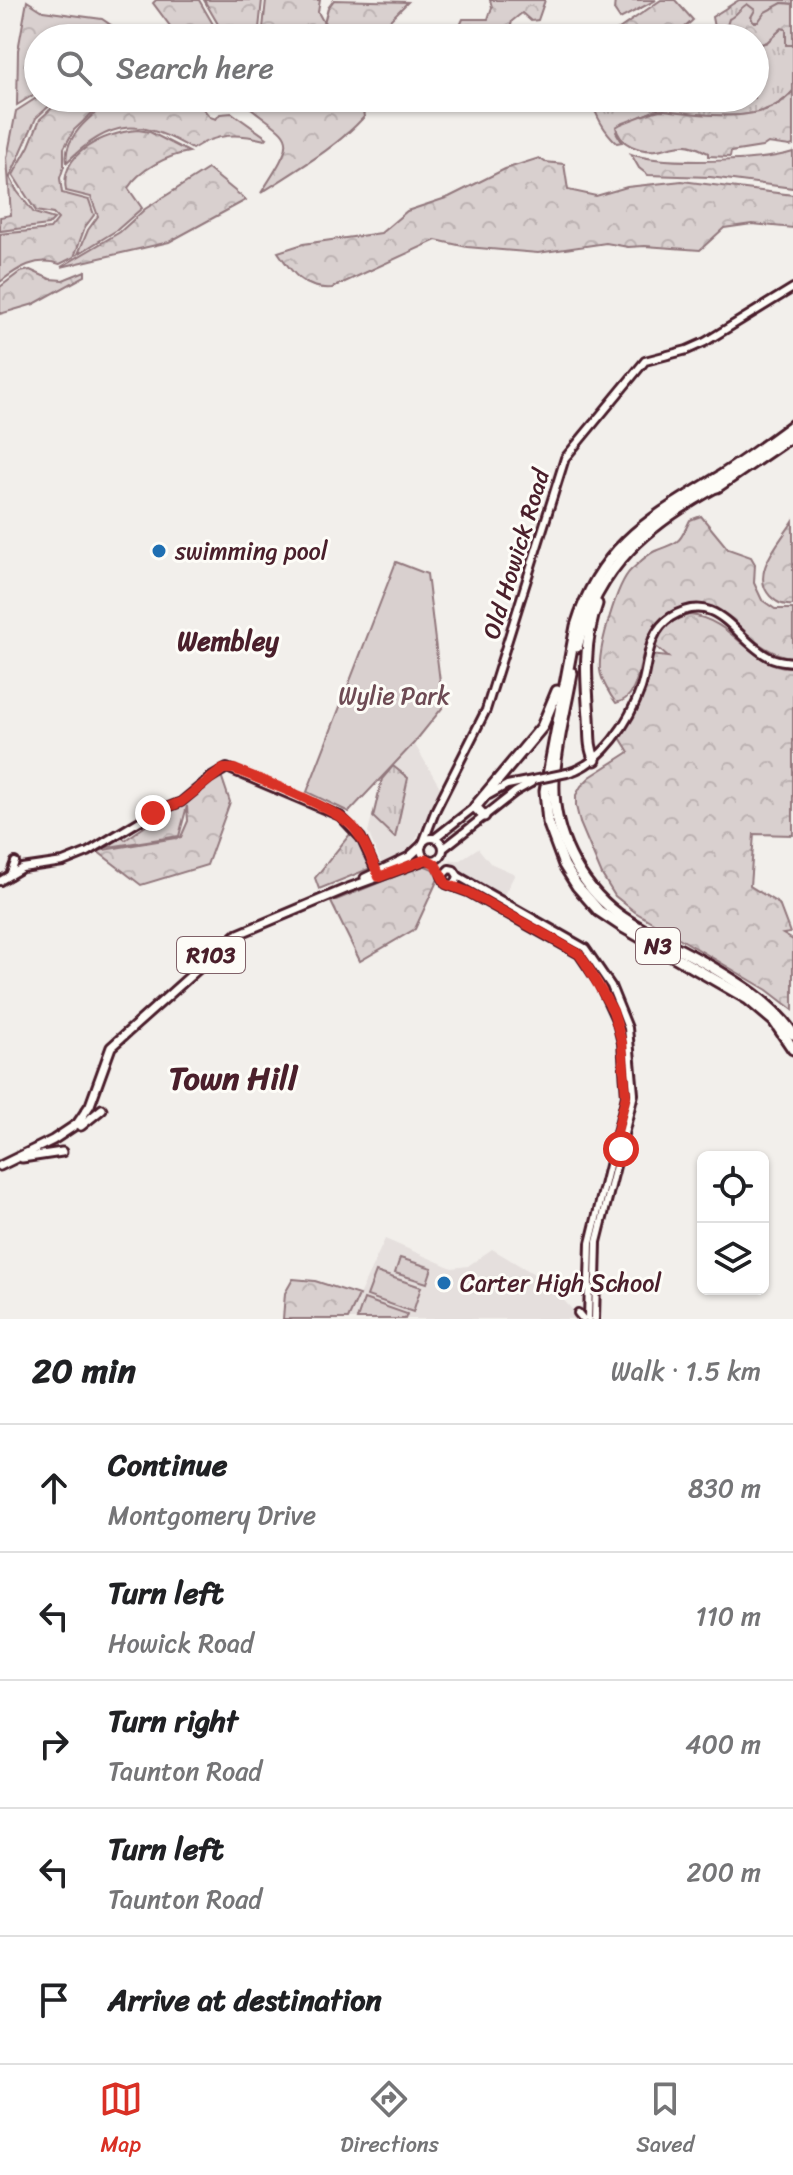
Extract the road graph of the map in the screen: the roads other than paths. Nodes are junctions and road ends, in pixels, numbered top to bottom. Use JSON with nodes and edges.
{"nodes":[{"id":1,"x":793,"y":288,"type":"edge"},
{"id":2,"x":793,"y":425,"type":"edge"},
{"id":3,"x":793,"y":435,"type":"edge"},
{"id":4,"x":703,"y":493,"type":"junction"},
{"id":5,"x":615,"y":567,"type":"junction"},
{"id":6,"x":573,"y":638,"type":"junction"},
{"id":7,"x":793,"y":662,"type":"edge"},
{"id":8,"x":595,"y":760,"type":"junction"},
{"id":9,"x":538,"y":779,"type":"junction"},
{"id":10,"x":443,"y":796,"type":"junction"},
{"id":11,"x":475,"y":807,"type":"junction"},
{"id":12,"x":484,"y":816,"type":"junction"},
{"id":13,"x":434,"y":838,"type":"junction"},
{"id":14,"x":422,"y":844,"type":"junction"},
{"id":15,"x":443,"y":851,"type":"junction"},
{"id":16,"x":428,"y":860,"type":"junction"},
{"id":17,"x":15,"y":862,"type":"dead end"},
{"id":18,"x":451,"y":869,"type":"junction"},
{"id":19,"x":10,"y":875,"type":"junction"},
{"id":20,"x":378,"y":875,"type":"junction"},
{"id":21,"x":442,"y":876,"type":"junction"},
{"id":22,"x":458,"y":876,"type":"junction"},
{"id":23,"x":0,"y":881,"type":"edge"},
{"id":24,"x":451,"y":885,"type":"junction"},
{"id":25,"x":489,"y":893,"type":"junction"},
{"id":26,"x":484,"y":901,"type":"junction"},
{"id":27,"x":609,"y":982,"type":"junction"},
{"id":28,"x":601,"y":988,"type":"junction"},
{"id":29,"x":793,"y":1034,"type":"edge"},
{"id":30,"x":793,"y":1049,"type":"edge"},
{"id":31,"x":102,"y":1109,"type":"dead end"},
{"id":32,"x":77,"y":1128,"type":"junction"},
{"id":33,"x":616,"y":1150,"type":"junction"},
{"id":34,"x":62,"y":1152,"type":"dead end"},
{"id":35,"x":22,"y":1158,"type":"junction"},
{"id":36,"x":0,"y":1166,"type":"edge"},
{"id":37,"x":592,"y":1262,"type":"junction"},
{"id":38,"x":583,"y":1317,"type":"edge"},
{"id":39,"x":595,"y":1319,"type":"edge"}],
"edges":[{"from":1,"to":10,"type":"street","name":"Old Howick Road"},
{"from":2,"to":4,"type":"highway","number":"N3"},
{"from":3,"to":4,"type":"highway"},
{"from":4,"to":5,"type":"highway"},
{"from":4,"to":6,"type":"highway","number":"N3"},
{"from":5,"to":8,"type":"highway"},
{"from":5,"to":29,"type":"highway","number":"N3"},
{"from":6,"to":11,"type":"highway"},
{"from":6,"to":30,"type":"highway","number":"N3"},
{"from":7,"to":8,"type":"street"},
{"from":8,"to":9,"type":"street","bridge":true},
{"from":9,"to":11,"type":"street"},
{"from":9,"to":12,"type":"street"},
{"from":10,"to":13,"type":"street","name":"Old Howick Road"},
{"from":10,"to":14,"type":"street","name":"Old Howick Road"},
{"from":11,"to":12,"type":"highway"},
{"from":11,"to":13,"type":"street"},
{"from":12,"to":15,"type":"street"},
{"from":13,"to":14,"type":"street","number":"R103"},
{"from":13,"to":15,"type":"street"},
{"from":14,"to":16,"type":"street"},
{"from":14,"to":20,"type":"main road","number":"R103"},
{"from":15,"to":16,"type":"street","number":"R103"},
{"from":15,"to":18,"type":"street"},
{"from":16,"to":20,"type":"main road","number":"R103"},
{"from":16,"to":21,"type":"street"},
{"from":17,"to":19,"type":"street"},
{"from":18,"to":21,"type":"street"},
{"from":18,"to":22,"type":"street"},
{"from":19,"to":20,"type":"street"},
{"from":19,"to":23,"type":"street"},
{"from":20,"to":32,"type":"main road","number":"R103"},
{"from":21,"to":24,"type":"street"},
{"from":22,"to":24,"type":"street"},
{"from":22,"to":25,"type":"street"},
{"from":24,"to":26,"type":"street"},
{"from":25,"to":26,"type":"street"},
{"from":25,"to":27,"type":"street"},
{"from":26,"to":28,"type":"street"},
{"from":27,"to":28,"type":"street"},
{"from":27,"to":33,"type":"street"},
{"from":28,"to":33,"type":"street"},
{"from":31,"to":32,"type":"main road"},
{"from":32,"to":35,"type":"main road"},
{"from":32,"to":36,"type":"main road"},
{"from":33,"to":37,"type":"street"},
{"from":34,"to":35,"type":"main road"},
{"from":35,"to":36,"type":"main road"},
{"from":37,"to":38,"type":"street"},
{"from":37,"to":39,"type":"street"}]}
